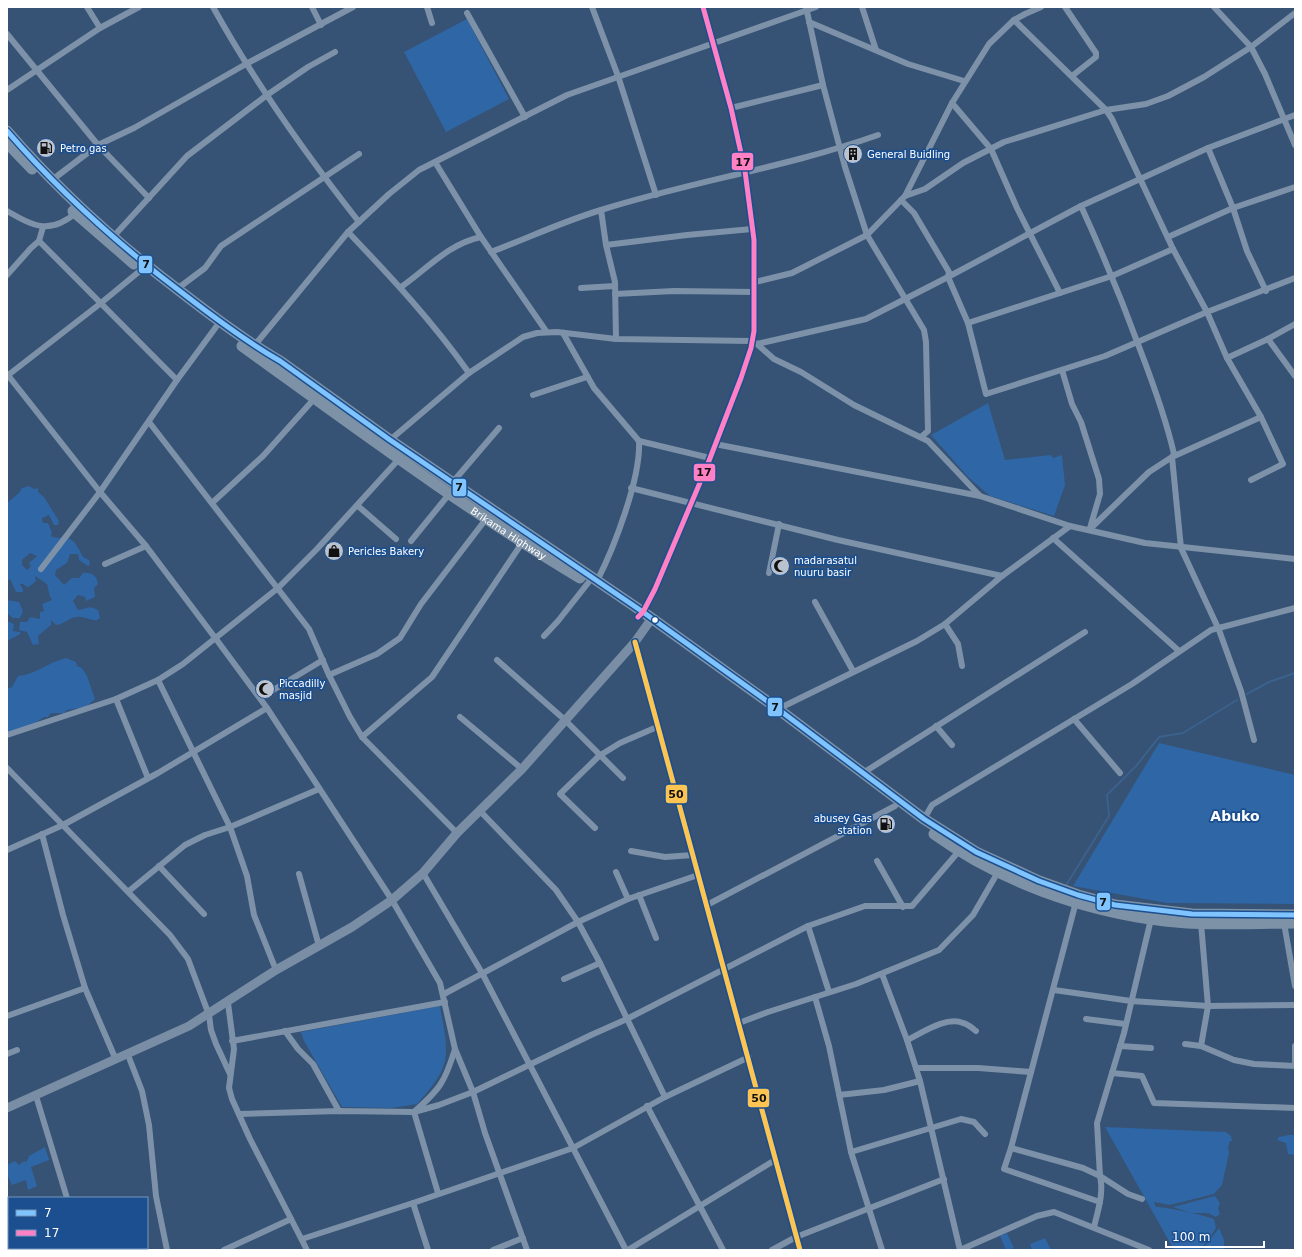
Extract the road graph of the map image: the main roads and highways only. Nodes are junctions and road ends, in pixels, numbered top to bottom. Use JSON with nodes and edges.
{"nodes":[{"id":1,"x":7,"y":131,"type":"edge"},
{"id":2,"x":7,"y":143,"type":"edge"},
{"id":3,"x":78,"y":211,"type":"junction"},
{"id":4,"x":277,"y":365,"type":"junction"},
{"id":5,"x":451,"y":488,"type":"junction"},
{"id":6,"x":593,"y":582,"type":"junction"},
{"id":7,"x":645,"y":618,"type":"junction"},
{"id":8,"x":1295,"y":915,"type":"edge"},
{"id":9,"x":1289,"y":923,"type":"edge"}],
"edges":[{"from":1,"to":3,"type":"highway","name":"Brikama Highway"},
{"from":2,"to":3,"type":"highway","name":"Brikama Highway"},
{"from":3,"to":4,"type":"highway","name":"Brikama Highway"},
{"from":3,"to":4,"type":"highway","name":"Brikama Highway"},
{"from":4,"to":5,"type":"highway","name":"Brikama Highway"},
{"from":4,"to":5,"type":"highway","name":"Brikama Highway"},
{"from":5,"to":6,"type":"highway","name":"Brikama Highway"},
{"from":5,"to":6,"type":"highway","name":"Brikama Highway"},
{"from":6,"to":7,"type":"highway","name":"Brikama Highway"},
{"from":7,"to":8,"type":"highway","name":"Brikama Highway"},
{"from":7,"to":9,"type":"highway","name":"Brikama Highway"}]}
